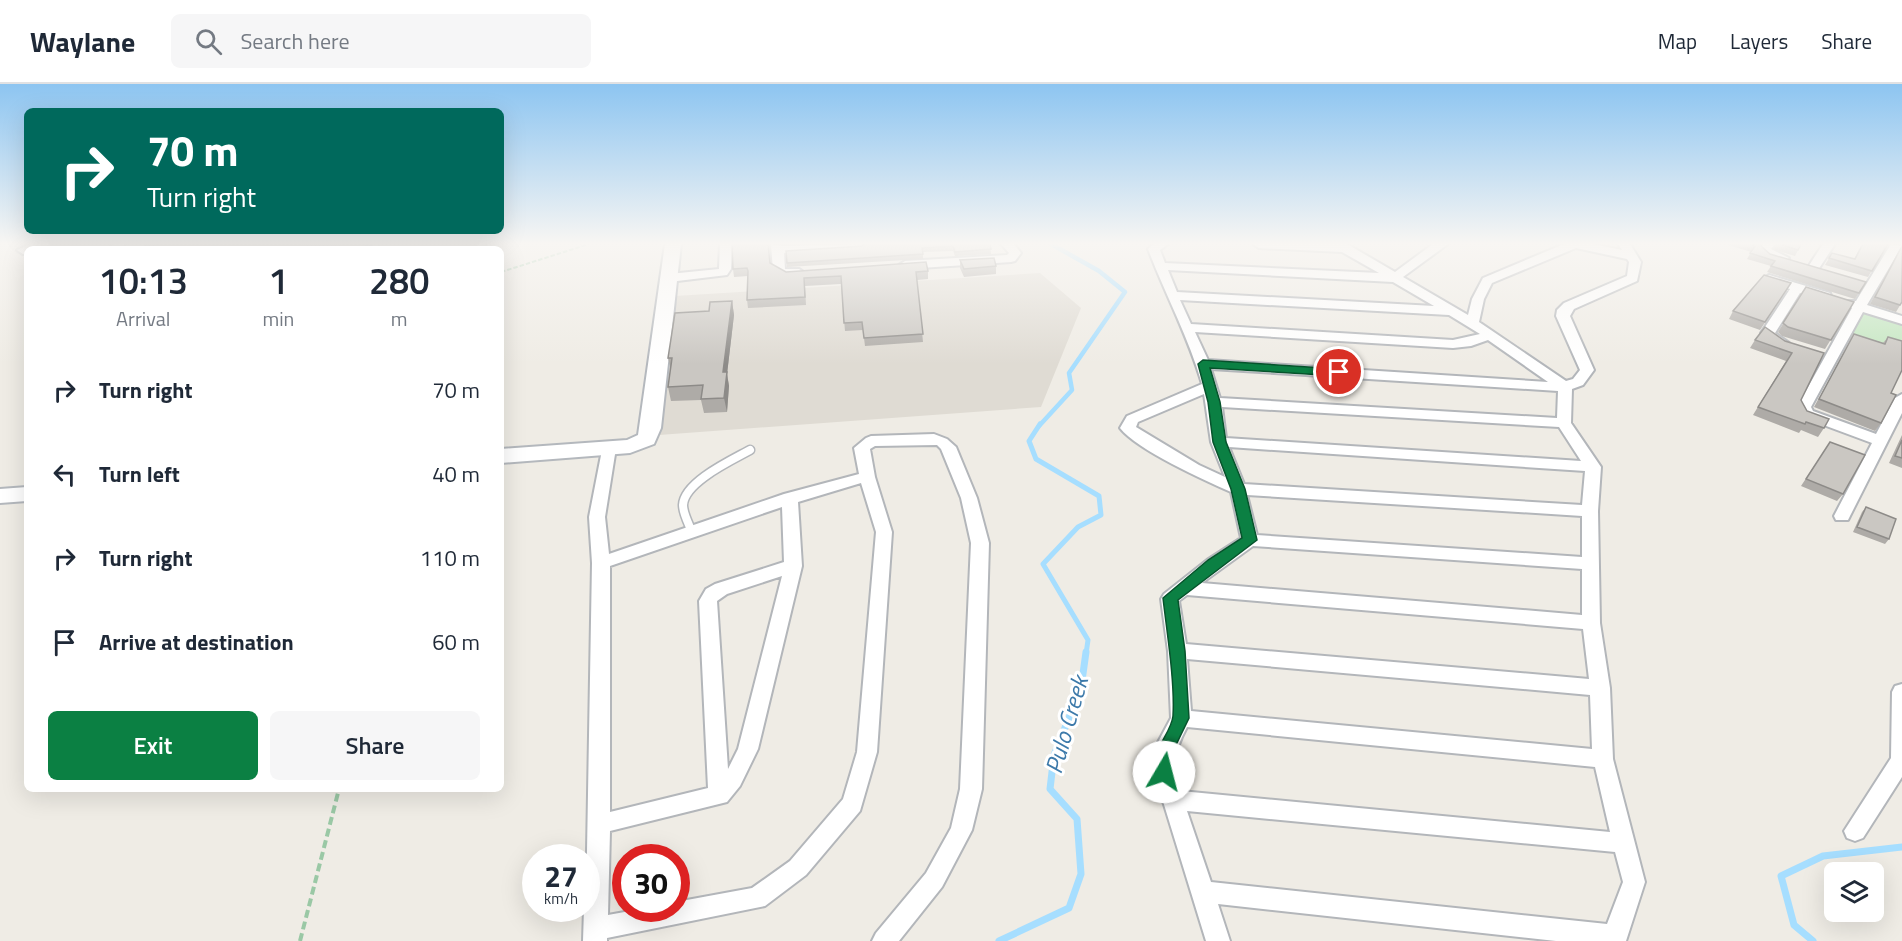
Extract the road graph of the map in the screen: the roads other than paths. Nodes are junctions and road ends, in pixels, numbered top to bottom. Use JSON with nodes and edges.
{"nodes":[{"id":1,"x":668,"y":284,"type":"edge"},
{"id":2,"x":1168,"y":284,"type":"edge"},
{"id":3,"x":1406,"y":284,"type":"edge"},
{"id":4,"x":1486,"y":284,"type":"edge"},
{"id":5,"x":1620,"y":284,"type":"edge"},
{"id":6,"x":1784,"y":284,"type":"edge"},
{"id":7,"x":1868,"y":284,"type":"edge"},
{"id":8,"x":1797,"y":288,"type":"junction"},
{"id":9,"x":1172,"y":296,"type":"junction"},
{"id":10,"x":1861,"y":307,"type":"junction"},
{"id":11,"x":1453,"y":311,"type":"junction"},
{"id":12,"x":1902,"y":320,"type":"edge"},
{"id":13,"x":1472,"y":323,"type":"junction"},
{"id":14,"x":1188,"y":328,"type":"junction"},
{"id":15,"x":1490,"y":335,"type":"junction"},
{"id":16,"x":1797,"y":348,"type":"edge"},
{"id":17,"x":1203,"y":364,"type":"junction"},
{"id":18,"x":1565,"y":387,"type":"junction"},
{"id":19,"x":1211,"y":394,"type":"junction"},
{"id":20,"x":1902,"y":398,"type":"edge"},
{"id":21,"x":1564,"y":423,"type":"junction"},
{"id":22,"x":1881,"y":441,"type":"junction"},
{"id":23,"x":1219,"y":442,"type":"junction"},
{"id":24,"x":608,"y":448,"type":"junction"},
{"id":25,"x":750,"y":450,"type":"dead end"},
{"id":26,"x":504,"y":456,"type":"edge"},
{"id":27,"x":1593,"y":467,"type":"junction"},
{"id":28,"x":867,"y":477,"type":"junction"},
{"id":29,"x":1238,"y":489,"type":"junction"},
{"id":30,"x":24,"y":494,"type":"edge"},
{"id":31,"x":0,"y":495,"type":"edge"},
{"id":32,"x":790,"y":498,"type":"junction"},
{"id":33,"x":1590,"y":511,"type":"junction"},
{"id":34,"x":1842,"y":516,"type":"dead end"},
{"id":35,"x":692,"y":532,"type":"junction"},
{"id":36,"x":1250,"y":540,"type":"junction"},
{"id":37,"x":601,"y":563,"type":"junction"},
{"id":38,"x":1590,"y":564,"type":"junction"},
{"id":39,"x":793,"y":566,"type":"junction"},
{"id":40,"x":1185,"y":588,"type":"junction"},
{"id":41,"x":1591,"y":623,"type":"junction"},
{"id":42,"x":1177,"y":651,"type":"junction"},
{"id":43,"x":1600,"y":687,"type":"junction"},
{"id":44,"x":1902,"y":692,"type":"edge"},
{"id":45,"x":1181,"y":718,"type":"junction"},
{"id":46,"x":1603,"y":759,"type":"junction"},
{"id":47,"x":719,"y":795,"type":"junction"},
{"id":48,"x":1173,"y":800,"type":"junction"},
{"id":49,"x":599,"y":824,"type":"junction"},
{"id":50,"x":1855,"y":831,"type":"dead end"},
{"id":51,"x":1624,"y":843,"type":"junction"},
{"id":52,"x":1203,"y":892,"type":"junction"},
{"id":53,"x":595,"y":935,"type":"edge"},
{"id":54,"x":1614,"y":938,"type":"edge"},
{"id":55,"x":884,"y":941,"type":"edge"},
{"id":56,"x":1218,"y":941,"type":"edge"}],
"edges":[{"from":1,"to":24,"type":"street"},
{"from":2,"to":9,"type":"street"},
{"from":3,"to":11,"type":"street"},
{"from":4,"to":13,"type":"street"},
{"from":5,"to":18,"type":"street"},
{"from":6,"to":8,"type":"street"},
{"from":7,"to":10,"type":"street"},
{"from":8,"to":10,"type":"street"},
{"from":8,"to":16,"type":"street"},
{"from":9,"to":11,"type":"street"},
{"from":9,"to":14,"type":"street"},
{"from":10,"to":12,"type":"street"},
{"from":10,"to":22,"type":"street"},
{"from":11,"to":13,"type":"street"},
{"from":13,"to":15,"type":"street"},
{"from":14,"to":15,"type":"street"},
{"from":14,"to":17,"type":"street"},
{"from":15,"to":18,"type":"street"},
{"from":17,"to":18,"type":"street"},
{"from":17,"to":19,"type":"street"},
{"from":18,"to":21,"type":"street"},
{"from":19,"to":21,"type":"street"},
{"from":19,"to":23,"type":"street"},
{"from":19,"to":29,"type":"street"},
{"from":20,"to":22,"type":"street"},
{"from":21,"to":27,"type":"street"},
{"from":22,"to":34,"type":"street"},
{"from":23,"to":27,"type":"street"},
{"from":23,"to":29,"type":"street"},
{"from":24,"to":26,"type":"street"},
{"from":24,"to":37,"type":"street"},
{"from":25,"to":35,"type":"lane"},
{"from":27,"to":33,"type":"street"},
{"from":28,"to":32,"type":"street"},
{"from":28,"to":53,"type":"street"},
{"from":28,"to":55,"type":"street"},
{"from":29,"to":33,"type":"street"},
{"from":29,"to":36,"type":"street"},
{"from":30,"to":31,"type":"street"},
{"from":32,"to":35,"type":"street"},
{"from":32,"to":39,"type":"street"},
{"from":33,"to":38,"type":"street"},
{"from":35,"to":37,"type":"street"},
{"from":36,"to":38,"type":"street"},
{"from":36,"to":40,"type":"street"},
{"from":37,"to":49,"type":"street"},
{"from":38,"to":41,"type":"street"},
{"from":39,"to":47,"type":"street"},
{"from":39,"to":47,"type":"street"},
{"from":40,"to":41,"type":"street"},
{"from":40,"to":42,"type":"street"},
{"from":41,"to":43,"type":"street"},
{"from":42,"to":43,"type":"street"},
{"from":42,"to":45,"type":"street"},
{"from":43,"to":46,"type":"street"},
{"from":44,"to":50,"type":"street"},
{"from":45,"to":46,"type":"street"},
{"from":45,"to":48,"type":"street"},
{"from":46,"to":51,"type":"street"},
{"from":47,"to":49,"type":"street"},
{"from":48,"to":51,"type":"street"},
{"from":48,"to":52,"type":"street"},
{"from":49,"to":53,"type":"street"},
{"from":51,"to":54,"type":"street"},
{"from":52,"to":54,"type":"street"},
{"from":52,"to":56,"type":"street"}]}
